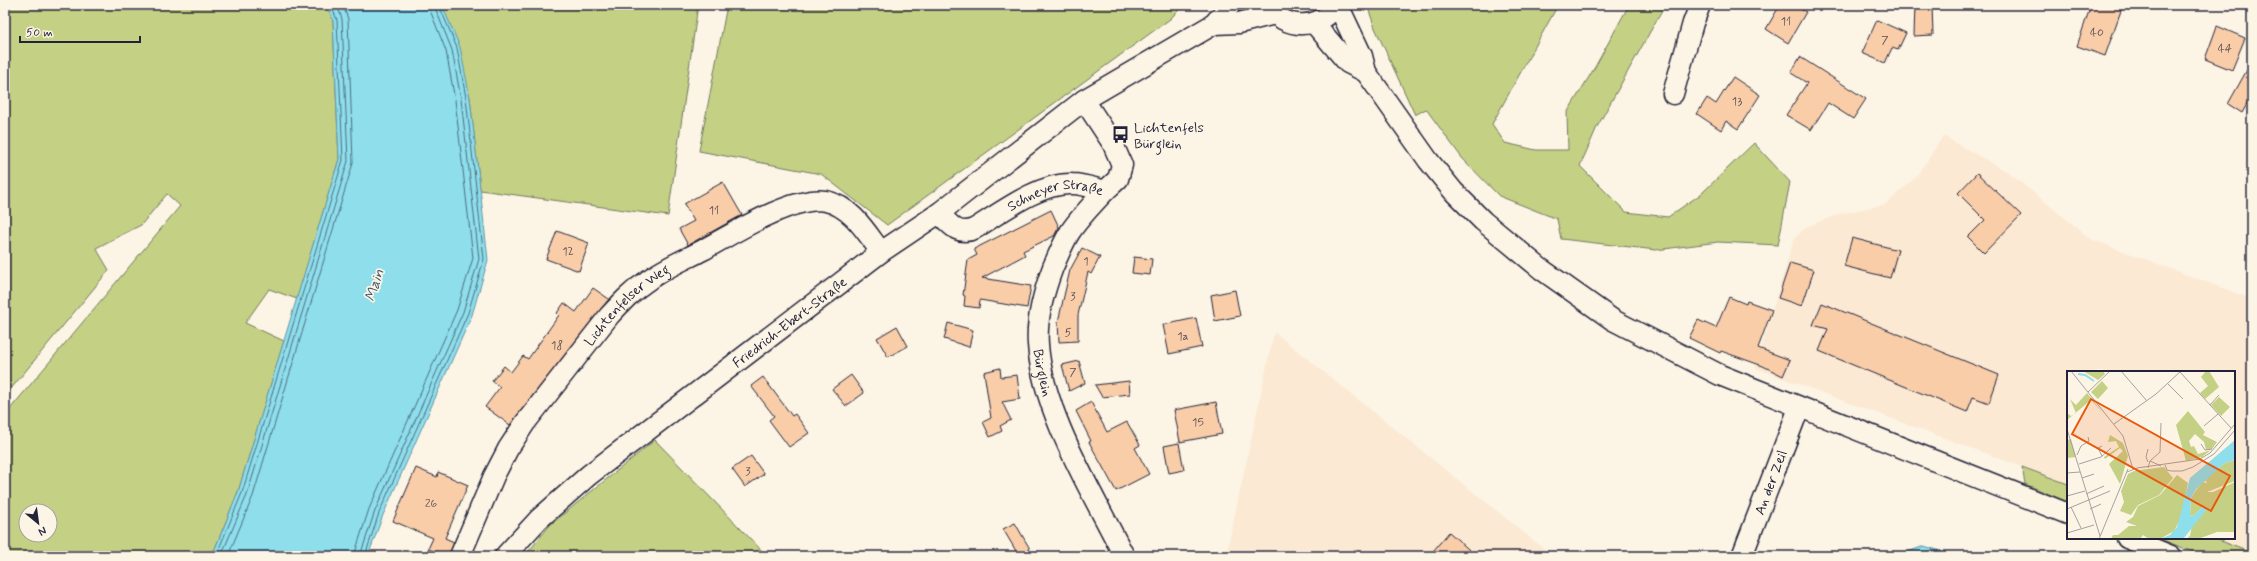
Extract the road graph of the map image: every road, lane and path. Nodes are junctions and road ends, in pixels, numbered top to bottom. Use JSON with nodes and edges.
{"nodes":[{"id":1,"x":1230,"y":5,"type":"edge"},
{"id":2,"x":1337,"y":5,"type":"edge"},
{"id":3,"x":1700,"y":5,"type":"edge"},
{"id":4,"x":1271,"y":9,"type":"edge"},
{"id":5,"x":1314,"y":23,"type":"junction"},
{"id":6,"x":1214,"y":24,"type":"junction"},
{"id":7,"x":1366,"y":72,"type":"junction"},
{"id":8,"x":1673,"y":94,"type":"dead end"},
{"id":9,"x":1084,"y":100,"type":"junction"},
{"id":10,"x":1105,"y":190,"type":"junction"},
{"id":11,"x":939,"y":213,"type":"junction"},
{"id":12,"x":881,"y":252,"type":"junction"},
{"id":13,"x":1799,"y":408,"type":"junction"},
{"id":14,"x":2067,"y":514,"type":"edge"},
{"id":15,"x":2129,"y":539,"type":"edge"},
{"id":16,"x":460,"y":556,"type":"edge"},
{"id":17,"x":504,"y":556,"type":"edge"},
{"id":18,"x":1124,"y":556,"type":"edge"},
{"id":19,"x":1742,"y":556,"type":"edge"},
{"id":20,"x":2171,"y":556,"type":"edge"}],
"edges":[{"from":1,"to":6,"type":"street"},
{"from":2,"to":5,"type":"street"},
{"from":2,"to":7,"type":"street"},
{"from":3,"to":8,"type":"street"},
{"from":4,"to":5,"type":"street"},
{"from":4,"to":6,"type":"street"},
{"from":5,"to":7,"type":"street"},
{"from":6,"to":9,"type":"street","name":"Friedrich-Ebert-Straße"},
{"from":7,"to":13,"type":"street"},
{"from":9,"to":10,"type":"street","name":"Schneyer Straße"},
{"from":9,"to":11,"type":"street","name":"Friedrich-Ebert-Straße"},
{"from":10,"to":11,"type":"street","name":"Schneyer Straße"},
{"from":10,"to":18,"type":"street","name":"Bürglein"},
{"from":11,"to":12,"type":"street","name":"Friedrich-Ebert-Straße"},
{"from":12,"to":16,"type":"street","name":"Lichtenfelser Weg"},
{"from":12,"to":17,"type":"street","name":"Friedrich-Ebert-Straße"},
{"from":13,"to":14,"type":"street"},
{"from":13,"to":19,"type":"street","name":"An der Zeil"},
{"from":15,"to":20,"type":"street"}]}
